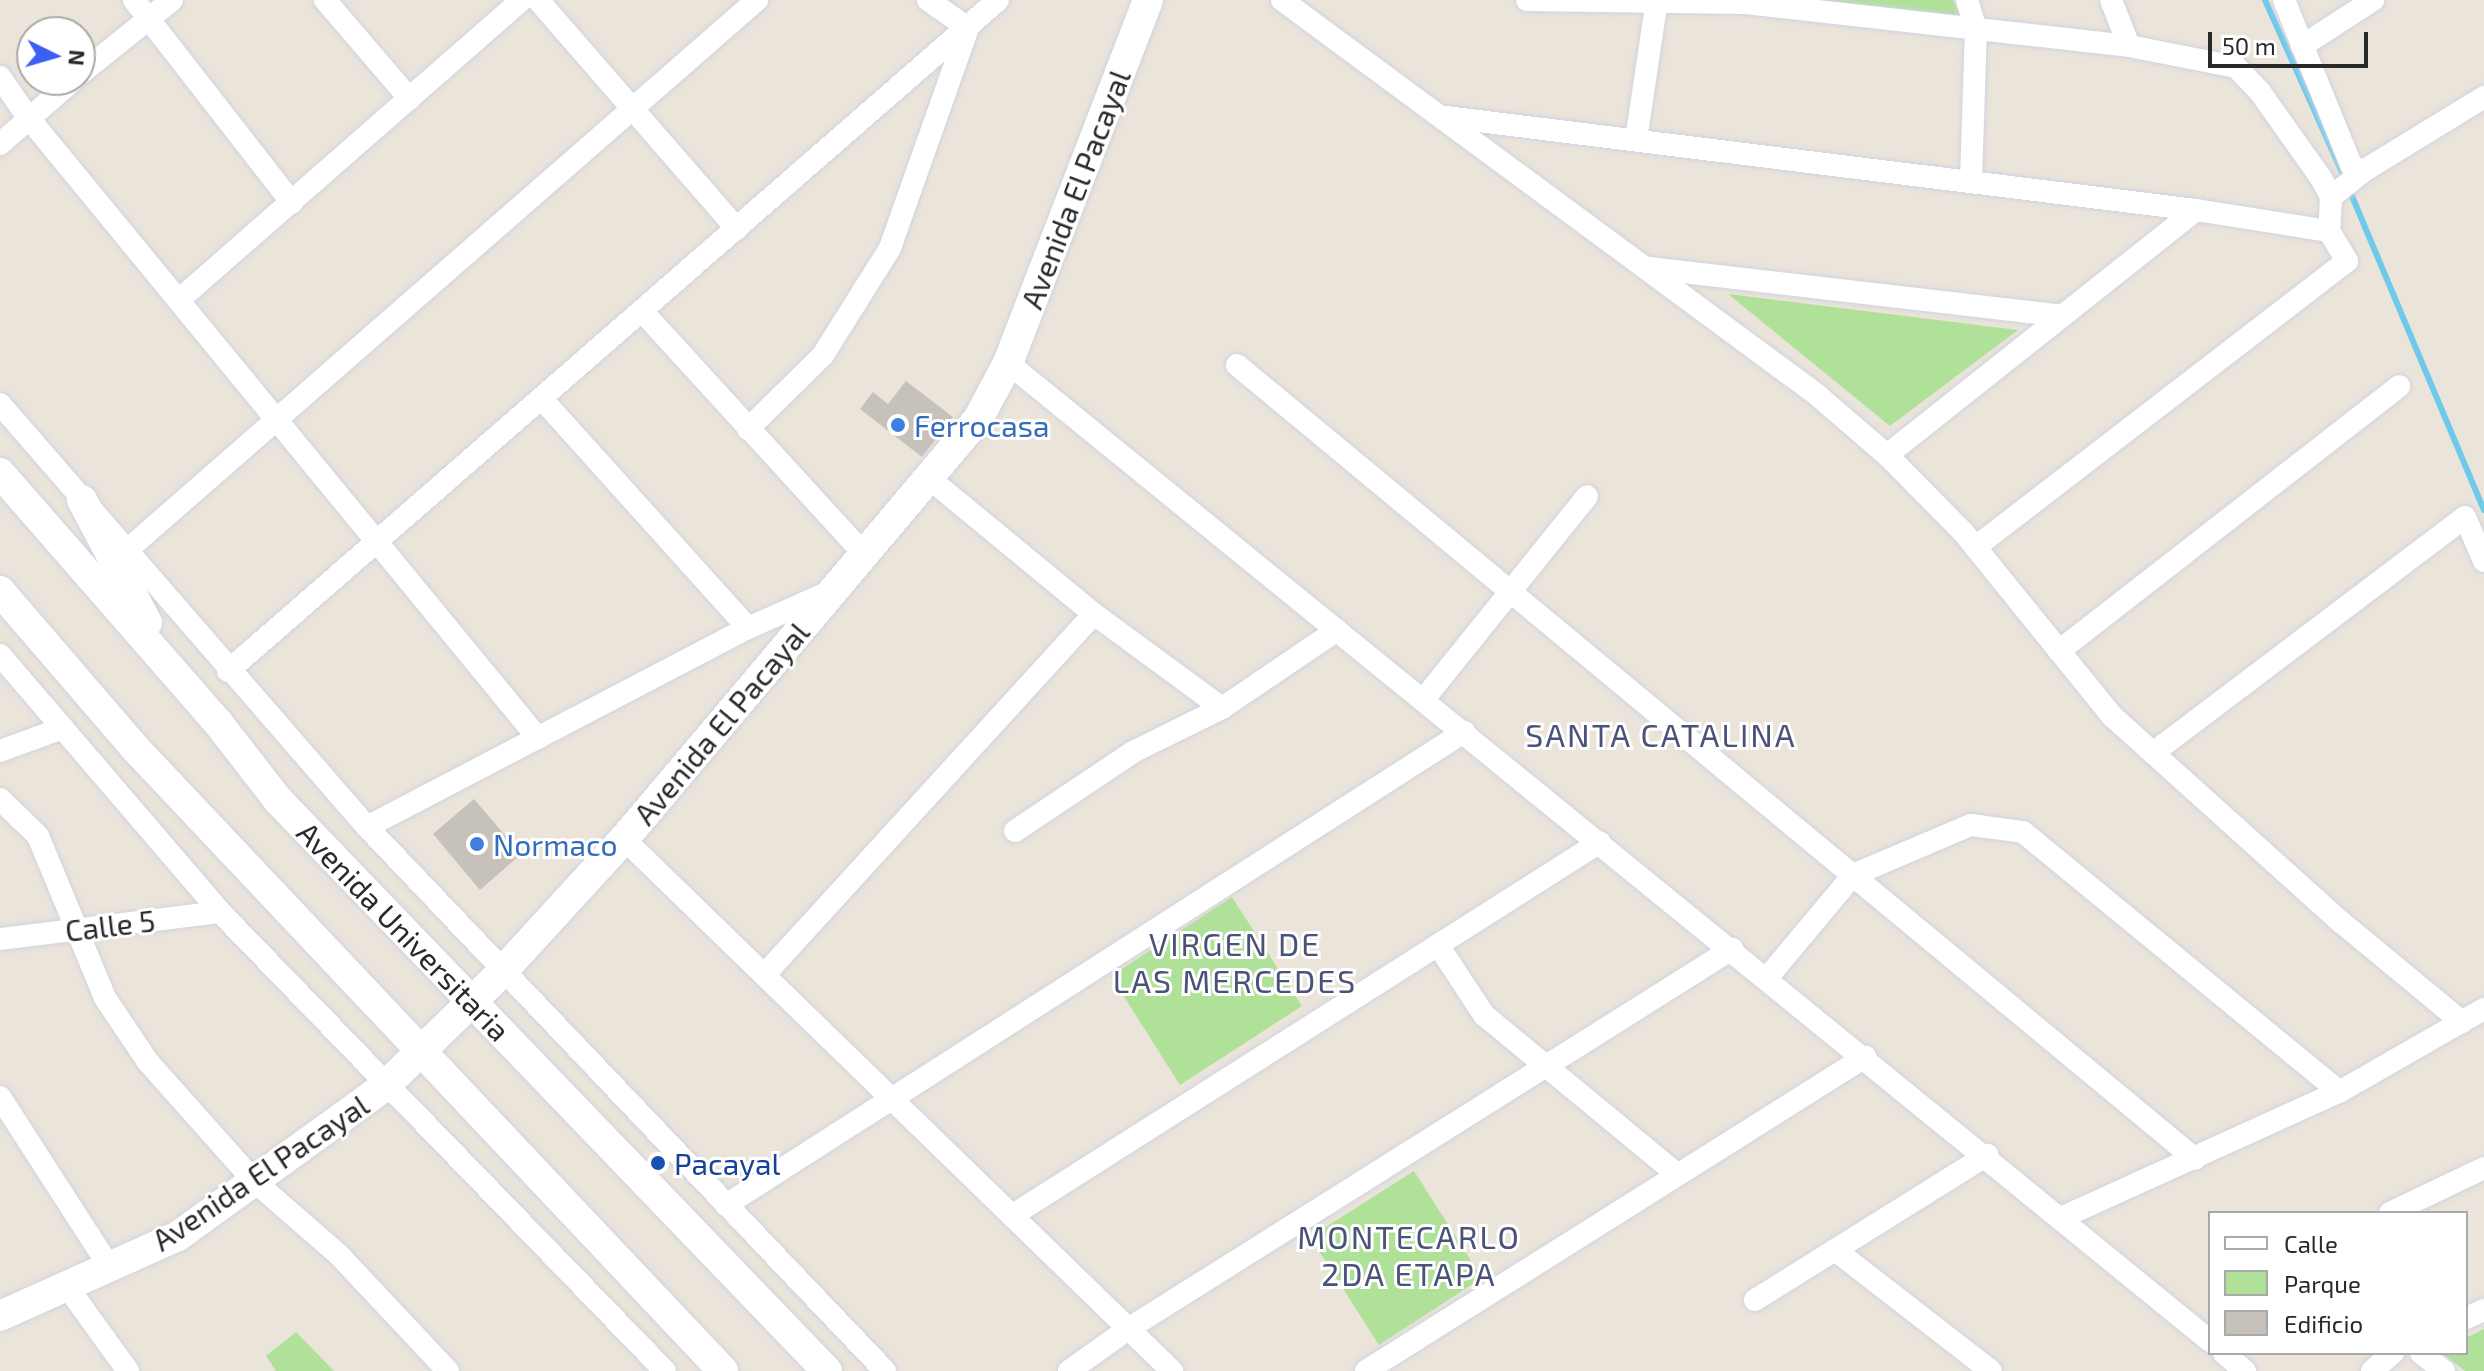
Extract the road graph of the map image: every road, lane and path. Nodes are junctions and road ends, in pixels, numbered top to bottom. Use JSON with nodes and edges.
{"nodes":[{"id":1,"x":134,"y":0,"type":"edge"},
{"id":2,"x":172,"y":0,"type":"edge"},
{"id":3,"x":325,"y":0,"type":"edge"},
{"id":4,"x":521,"y":0,"type":"edge"},
{"id":5,"x":538,"y":0,"type":"edge"},
{"id":6,"x":757,"y":0,"type":"edge"},
{"id":7,"x":928,"y":0,"type":"edge"},
{"id":8,"x":998,"y":0,"type":"edge"},
{"id":9,"x":1148,"y":0,"type":"edge"},
{"id":10,"x":1282,"y":0,"type":"edge"},
{"id":11,"x":1527,"y":0,"type":"edge"},
{"id":12,"x":1657,"y":0,"type":"edge"},
{"id":13,"x":1967,"y":0,"type":"edge"},
{"id":14,"x":2111,"y":0,"type":"edge"},
{"id":15,"x":2284,"y":0,"type":"edge"},
{"id":16,"x":2373,"y":0,"type":"edge"},
{"id":17,"x":1789,"y":4,"type":"edge"},
{"id":18,"x":147,"y":20,"type":"junction"},
{"id":19,"x":968,"y":28,"type":"junction"},
{"id":20,"x":1976,"y":29,"type":"junction"},
{"id":21,"x":2129,"y":46,"type":"junction"},
{"id":22,"x":2302,"y":46,"type":"junction"},
{"id":23,"x":96,"y":61,"type":"edge"},
{"id":24,"x":0,"y":77,"type":"edge"},
{"id":25,"x":53,"y":96,"type":"edge"},
{"id":26,"x":2484,"y":97,"type":"edge"},
{"id":27,"x":410,"y":99,"type":"junction"},
{"id":28,"x":632,"y":109,"type":"junction"},
{"id":29,"x":27,"y":116,"type":"junction"},
{"id":30,"x":1445,"y":117,"type":"junction"},
{"id":31,"x":1636,"y":140,"type":"junction"},
{"id":32,"x":0,"y":144,"type":"edge"},
{"id":33,"x":2365,"y":170,"type":"junction"},
{"id":34,"x":1971,"y":182,"type":"junction"},
{"id":35,"x":2331,"y":197,"type":"junction"},
{"id":36,"x":292,"y":203,"type":"junction"},
{"id":37,"x":2196,"y":210,"type":"junction"},
{"id":38,"x":737,"y":229,"type":"junction"},
{"id":39,"x":2329,"y":231,"type":"junction"},
{"id":40,"x":1647,"y":268,"type":"junction"},
{"id":41,"x":180,"y":299,"type":"junction"},
{"id":42,"x":642,"y":311,"type":"junction"},
{"id":43,"x":2061,"y":316,"type":"junction"},
{"id":44,"x":1008,"y":363,"type":"junction"},
{"id":45,"x":1237,"y":365,"type":"dead end"},
{"id":46,"x":2399,"y":386,"type":"dead end"},
{"id":47,"x":541,"y":398,"type":"junction"},
{"id":48,"x":0,"y":404,"type":"edge"},
{"id":49,"x":279,"y":417,"type":"junction"},
{"id":50,"x":748,"y":429,"type":"junction"},
{"id":51,"x":1887,"y":455,"type":"junction"},
{"id":52,"x":0,"y":473,"type":"edge"},
{"id":53,"x":930,"y":479,"type":"junction"},
{"id":54,"x":1587,"y":496,"type":"dead end"},
{"id":55,"x":82,"y":500,"type":"junction"},
{"id":56,"x":378,"y":540,"type":"junction"},
{"id":57,"x":1975,"y":547,"type":"junction"},
{"id":58,"x":126,"y":551,"type":"junction"},
{"id":59,"x":864,"y":554,"type":"junction"},
{"id":60,"x":2484,"y":561,"type":"edge"},
{"id":61,"x":0,"y":591,"type":"edge"},
{"id":62,"x":831,"y":591,"type":"junction"},
{"id":63,"x":1512,"y":592,"type":"junction"},
{"id":64,"x":1094,"y":614,"type":"junction"},
{"id":65,"x":748,"y":628,"type":"junction"},
{"id":66,"x":1337,"y":630,"type":"junction"},
{"id":67,"x":2059,"y":651,"type":"junction"},
{"id":68,"x":0,"y":655,"type":"edge"},
{"id":69,"x":170,"y":668,"type":"junction"},
{"id":70,"x":228,"y":671,"type":"junction"},
{"id":71,"x":1424,"y":699,"type":"junction"},
{"id":72,"x":1222,"y":708,"type":"junction"},
{"id":73,"x":63,"y":728,"type":"junction"},
{"id":74,"x":1464,"y":732,"type":"junction"},
{"id":75,"x":538,"y":738,"type":"junction"},
{"id":76,"x":0,"y":751,"type":"edge"},
{"id":77,"x":2153,"y":753,"type":"junction"},
{"id":78,"x":0,"y":799,"type":"edge"},
{"id":79,"x":367,"y":827,"type":"junction"},
{"id":80,"x":1015,"y":831,"type":"dead end"},
{"id":81,"x":624,"y":839,"type":"junction"},
{"id":82,"x":1600,"y":842,"type":"junction"},
{"id":83,"x":1853,"y":875,"type":"junction"},
{"id":84,"x":220,"y":912,"type":"junction"},
{"id":85,"x":77,"y":929,"type":"junction"},
{"id":86,"x":0,"y":939,"type":"edge"},
{"id":87,"x":1438,"y":945,"type":"junction"},
{"id":88,"x":1732,"y":949,"type":"junction"},
{"id":89,"x":501,"y":973,"type":"junction"},
{"id":90,"x":766,"y":973,"type":"junction"},
{"id":91,"x":1767,"y":978,"type":"junction"},
{"id":92,"x":472,"y":1004,"type":"junction"},
{"id":93,"x":2484,"y":1009,"type":"edge"},
{"id":94,"x":2462,"y":1022,"type":"junction"},
{"id":95,"x":420,"y":1053,"type":"junction"},
{"id":96,"x":1865,"y":1057,"type":"junction"},
{"id":97,"x":1546,"y":1066,"type":"junction"},
{"id":98,"x":385,"y":1086,"type":"junction"},
{"id":99,"x":2339,"y":1092,"type":"junction"},
{"id":100,"x":0,"y":1097,"type":"edge"},
{"id":101,"x":892,"y":1097,"type":"junction"},
{"id":102,"x":1987,"y":1155,"type":"junction"},
{"id":103,"x":2195,"y":1159,"type":"junction"},
{"id":104,"x":2484,"y":1168,"type":"edge"},
{"id":105,"x":1678,"y":1175,"type":"junction"},
{"id":106,"x":254,"y":1181,"type":"junction"},
{"id":107,"x":726,"y":1205,"type":"junction"},
{"id":108,"x":2394,"y":1211,"type":"edge"},
{"id":109,"x":1013,"y":1215,"type":"junction"},
{"id":110,"x":2063,"y":1217,"type":"junction"},
{"id":111,"x":1835,"y":1250,"type":"junction"},
{"id":112,"x":110,"y":1268,"type":"junction"},
{"id":113,"x":66,"y":1285,"type":"junction"},
{"id":114,"x":1755,"y":1300,"type":"dead end"},
{"id":115,"x":665,"y":1310,"type":"junction"},
{"id":116,"x":0,"y":1316,"type":"edge"},
{"id":117,"x":1128,"y":1329,"type":"junction"},
{"id":118,"x":2208,"y":1339,"type":"edge"},
{"id":119,"x":2226,"y":1355,"type":"edge"},
{"id":120,"x":2391,"y":1355,"type":"edge"},
{"id":121,"x":2424,"y":1355,"type":"edge"},
{"id":122,"x":128,"y":1371,"type":"edge"},
{"id":123,"x":448,"y":1371,"type":"edge"},
{"id":124,"x":665,"y":1371,"type":"edge"},
{"id":125,"x":700,"y":1371,"type":"edge"},
{"id":126,"x":723,"y":1371,"type":"edge"},
{"id":127,"x":827,"y":1371,"type":"edge"},
{"id":128,"x":885,"y":1371,"type":"edge"},
{"id":129,"x":1069,"y":1371,"type":"edge"},
{"id":130,"x":1172,"y":1371,"type":"edge"},
{"id":131,"x":1366,"y":1371,"type":"edge"},
{"id":132,"x":1991,"y":1371,"type":"edge"},
{"id":133,"x":2245,"y":1371,"type":"edge"},
{"id":134,"x":2372,"y":1371,"type":"edge"},
{"id":135,"x":2444,"y":1371,"type":"edge"}],
"edges":[{"from":1,"to":18,"type":"street"},
{"from":2,"to":18,"type":"street"},
{"from":3,"to":27,"type":"street"},
{"from":4,"to":27,"type":"street"},
{"from":5,"to":28,"type":"street"},
{"from":6,"to":28,"type":"street"},
{"from":7,"to":19,"type":"street"},
{"from":8,"to":19,"type":"street"},
{"from":9,"to":44,"type":"street","name":"Avenida El Pacayal"},
{"from":10,"to":30,"type":"street"},
{"from":11,"to":12,"type":"street"},
{"from":12,"to":17,"type":"street"},
{"from":12,"to":31,"type":"street"},
{"from":13,"to":20,"type":"street"},
{"from":14,"to":21,"type":"street"},
{"from":15,"to":22,"type":"street"},
{"from":16,"to":22,"type":"street"},
{"from":17,"to":20,"type":"street"},
{"from":18,"to":23,"type":"street"},
{"from":18,"to":36,"type":"street"},
{"from":19,"to":38,"type":"street"},
{"from":19,"to":50,"type":"street"},
{"from":20,"to":21,"type":"street"},
{"from":20,"to":34,"type":"street"},
{"from":21,"to":35,"type":"street"},
{"from":22,"to":33,"type":"street"},
{"from":24,"to":29,"type":"street"},
{"from":25,"to":29,"type":"street"},
{"from":26,"to":33,"type":"street"},
{"from":27,"to":36,"type":"street"},
{"from":28,"to":38,"type":"street"},
{"from":28,"to":49,"type":"street"},
{"from":29,"to":32,"type":"street"},
{"from":29,"to":41,"type":"street"},
{"from":30,"to":31,"type":"street"},
{"from":30,"to":40,"type":"street"},
{"from":31,"to":34,"type":"street"},
{"from":33,"to":35,"type":"street"},
{"from":34,"to":37,"type":"street"},
{"from":35,"to":39,"type":"street"},
{"from":36,"to":41,"type":"street"},
{"from":37,"to":39,"type":"street"},
{"from":37,"to":43,"type":"street"},
{"from":38,"to":42,"type":"street"},
{"from":39,"to":57,"type":"street"},
{"from":40,"to":43,"type":"street"},
{"from":40,"to":51,"type":"street"},
{"from":41,"to":49,"type":"street"},
{"from":42,"to":47,"type":"street"},
{"from":42,"to":50,"type":"street"},
{"from":43,"to":51,"type":"street"},
{"from":44,"to":53,"type":"street","name":"Avenida El Pacayal"},
{"from":44,"to":66,"type":"street"},
{"from":45,"to":63,"type":"street"},
{"from":46,"to":67,"type":"street"},
{"from":47,"to":56,"type":"street"},
{"from":47,"to":65,"type":"street"},
{"from":48,"to":55,"type":"street"},
{"from":49,"to":56,"type":"street"},
{"from":49,"to":58,"type":"street"},
{"from":50,"to":59,"type":"street"},
{"from":51,"to":57,"type":"street"},
{"from":52,"to":69,"type":"street","name":"Avenida Universitaria"},
{"from":53,"to":59,"type":"street","name":"Avenida El Pacayal"},
{"from":53,"to":64,"type":"street"},
{"from":54,"to":63,"type":"street"},
{"from":55,"to":58,"type":"street"},
{"from":55,"to":69,"type":"street"},
{"from":56,"to":70,"type":"street"},
{"from":56,"to":75,"type":"street"},
{"from":57,"to":67,"type":"street"},
{"from":58,"to":70,"type":"street"},
{"from":59,"to":62,"type":"street","name":"Avenida El Pacayal"},
{"from":60,"to":77,"type":"street"},
{"from":61,"to":95,"type":"street"},
{"from":62,"to":65,"type":"street"},
{"from":62,"to":81,"type":"street","name":"Avenida El Pacayal"},
{"from":63,"to":71,"type":"street"},
{"from":63,"to":83,"type":"street"},
{"from":64,"to":72,"type":"street"},
{"from":64,"to":90,"type":"street"},
{"from":65,"to":75,"type":"street"},
{"from":66,"to":71,"type":"street"},
{"from":66,"to":72,"type":"street"},
{"from":67,"to":77,"type":"street"},
{"from":68,"to":73,"type":"street"},
{"from":69,"to":92,"type":"street","name":"Avenida Universitaria"},
{"from":70,"to":79,"type":"street"},
{"from":71,"to":74,"type":"street"},
{"from":72,"to":80,"type":"street"},
{"from":73,"to":76,"type":"street"},
{"from":73,"to":84,"type":"street"},
{"from":74,"to":82,"type":"street"},
{"from":74,"to":101,"type":"street"},
{"from":75,"to":79,"type":"street"},
{"from":77,"to":94,"type":"street"},
{"from":78,"to":85,"type":"street"},
{"from":79,"to":89,"type":"street"},
{"from":81,"to":89,"type":"street","name":"Avenida El Pacayal"},
{"from":81,"to":90,"type":"street"},
{"from":82,"to":87,"type":"street"},
{"from":82,"to":88,"type":"street"},
{"from":83,"to":91,"type":"street"},
{"from":83,"to":99,"type":"street"},
{"from":83,"to":103,"type":"street"},
{"from":84,"to":85,"type":"street","name":"Calle 5"},
{"from":84,"to":98,"type":"street"},
{"from":85,"to":86,"type":"street","name":"Calle 5"},
{"from":85,"to":106,"type":"street"},
{"from":87,"to":97,"type":"street"},
{"from":87,"to":109,"type":"street"},
{"from":88,"to":91,"type":"street"},
{"from":88,"to":97,"type":"street"},
{"from":89,"to":92,"type":"street","name":"Avenida El Pacayal"},
{"from":89,"to":107,"type":"street"},
{"from":90,"to":101,"type":"street"},
{"from":91,"to":96,"type":"street"},
{"from":92,"to":95,"type":"street","name":"Avenida El Pacayal"},
{"from":92,"to":127,"type":"street","name":"Avenida Universitaria"},
{"from":93,"to":94,"type":"street"},
{"from":94,"to":99,"type":"street"},
{"from":95,"to":98,"type":"street","name":"Avenida El Pacayal"},
{"from":95,"to":115,"type":"street"},
{"from":96,"to":102,"type":"street"},
{"from":96,"to":105,"type":"street"},
{"from":97,"to":105,"type":"street"},
{"from":97,"to":117,"type":"street"},
{"from":98,"to":106,"type":"street","name":"Avenida El Pacayal"},
{"from":98,"to":124,"type":"street"},
{"from":99,"to":103,"type":"street"},
{"from":100,"to":112,"type":"street"},
{"from":101,"to":107,"type":"street"},
{"from":101,"to":109,"type":"street"},
{"from":102,"to":110,"type":"street"},
{"from":102,"to":111,"type":"street"},
{"from":103,"to":110,"type":"street"},
{"from":104,"to":108,"type":"street"},
{"from":105,"to":131,"type":"street"},
{"from":106,"to":112,"type":"street","name":"Avenida El Pacayal"},
{"from":106,"to":123,"type":"street"},
{"from":107,"to":128,"type":"street"},
{"from":109,"to":117,"type":"street"},
{"from":110,"to":118,"type":"street"},
{"from":111,"to":114,"type":"street"},
{"from":111,"to":132,"type":"street"},
{"from":112,"to":113,"type":"street","name":"Avenida El Pacayal"},
{"from":113,"to":116,"type":"street","name":"Avenida El Pacayal"},
{"from":113,"to":122,"type":"street"},
{"from":115,"to":125,"type":"street"},
{"from":115,"to":126,"type":"street"},
{"from":117,"to":129,"type":"street"},
{"from":117,"to":130,"type":"street"},
{"from":119,"to":133,"type":"street"},
{"from":120,"to":134,"type":"street"},
{"from":121,"to":135,"type":"street"}]}
